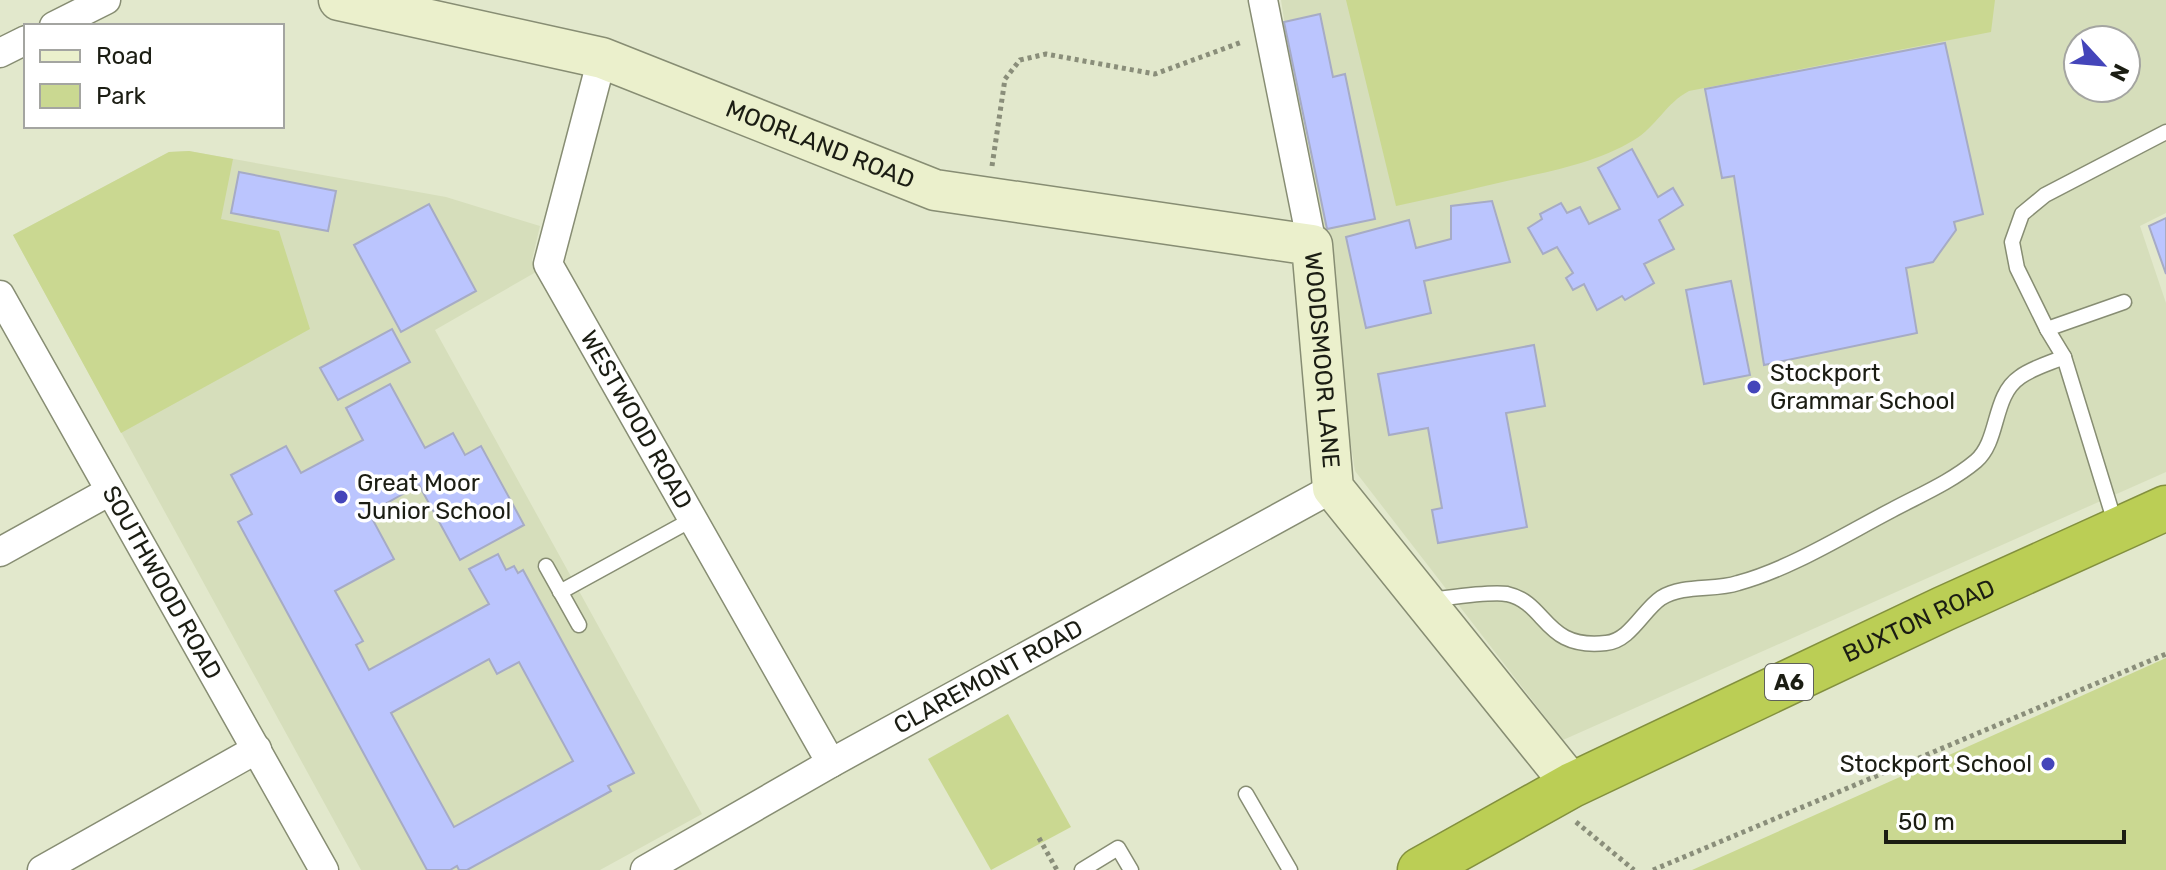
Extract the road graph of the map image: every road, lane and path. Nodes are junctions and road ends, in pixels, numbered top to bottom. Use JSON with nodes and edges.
{"nodes":[{"id":1,"x":106,"y":0,"type":"edge"},
{"id":2,"x":1263,"y":0,"type":"edge"},
{"id":3,"x":357,"y":2,"type":"edge"},
{"id":4,"x":58,"y":24,"type":"edge"},
{"id":5,"x":1269,"y":32,"type":"junction"},
{"id":6,"x":24,"y":41,"type":"edge"},
{"id":7,"x":0,"y":53,"type":"edge"},
{"id":8,"x":602,"y":58,"type":"junction"},
{"id":9,"x":2166,"y":132,"type":"edge"},
{"id":10,"x":987,"y":197,"type":"junction"},
{"id":11,"x":1312,"y":245,"type":"junction"},
{"id":12,"x":0,"y":295,"type":"edge"},
{"id":13,"x":2124,"y":302,"type":"dead end"},
{"id":14,"x":2047,"y":329,"type":"junction"},
{"id":15,"x":2064,"y":357,"type":"junction"},
{"id":16,"x":1333,"y":488,"type":"junction"},
{"id":17,"x":110,"y":491,"type":"junction"},
{"id":18,"x":2166,"y":508,"type":"edge"},
{"id":19,"x":693,"y":519,"type":"junction"},
{"id":20,"x":2118,"y":531,"type":"junction"},
{"id":21,"x":0,"y":552,"type":"edge"},
{"id":22,"x":546,"y":566,"type":"dead end"},
{"id":23,"x":560,"y":592,"type":"junction"},
{"id":24,"x":1423,"y":600,"type":"junction"},
{"id":25,"x":579,"y":625,"type":"dead end"},
{"id":26,"x":2166,"y":654,"type":"edge"},
{"id":27,"x":257,"y":749,"type":"junction"},
{"id":28,"x":831,"y":763,"type":"junction"},
{"id":29,"x":1560,"y":792,"type":"junction"},
{"id":30,"x":1246,"y":794,"type":"dead end"},
{"id":31,"x":1039,"y":838,"type":"dead end"},
{"id":32,"x":42,"y":870,"type":"edge"},
{"id":33,"x":324,"y":870,"type":"edge"},
{"id":34,"x":645,"y":870,"type":"edge"},
{"id":35,"x":1057,"y":870,"type":"edge"},
{"id":36,"x":1082,"y":870,"type":"edge"},
{"id":37,"x":1131,"y":870,"type":"edge"},
{"id":38,"x":1290,"y":870,"type":"edge"},
{"id":39,"x":1420,"y":870,"type":"edge"},
{"id":40,"x":1634,"y":870,"type":"edge"},
{"id":41,"x":1653,"y":870,"type":"edge"}],
"edges":[{"from":1,"to":4,"type":"street"},
{"from":2,"to":5,"type":"street","name":"WOODSMOOR LANE"},
{"from":3,"to":8,"type":"street","name":"MOORLAND ROAD"},
{"from":5,"to":10,"type":"path"},
{"from":5,"to":11,"type":"street","name":"WOODSMOOR LANE"},
{"from":6,"to":7,"type":"street"},
{"from":8,"to":10,"type":"street","name":"MOORLAND ROAD"},
{"from":8,"to":19,"type":"street","name":"WESTWOOD ROAD"},
{"from":9,"to":14,"type":"lane"},
{"from":10,"to":11,"type":"street","name":"MOORLAND ROAD"},
{"from":11,"to":16,"type":"street","name":"WOODSMOOR LANE"},
{"from":12,"to":17,"type":"street","name":"SOUTHWOOD ROAD"},
{"from":13,"to":14,"type":"lane"},
{"from":14,"to":15,"type":"lane"},
{"from":15,"to":20,"type":"lane"},
{"from":15,"to":24,"type":"lane"},
{"from":16,"to":24,"type":"street","name":"WOODSMOOR LANE"},
{"from":16,"to":28,"type":"street","name":"CLAREMONT ROAD"},
{"from":17,"to":21,"type":"street"},
{"from":17,"to":27,"type":"street","name":"SOUTHWOOD ROAD"},
{"from":18,"to":20,"type":"highway","name":"BUXTON ROAD","number":"A6"},
{"from":19,"to":23,"type":"lane"},
{"from":19,"to":28,"type":"street","name":"WESTWOOD ROAD"},
{"from":20,"to":29,"type":"highway","name":"BUXTON ROAD","number":"A6"},
{"from":22,"to":23,"type":"lane"},
{"from":23,"to":25,"type":"lane"},
{"from":24,"to":29,"type":"street","name":"WOODSMOOR LANE"},
{"from":26,"to":41,"type":"path"},
{"from":27,"to":32,"type":"street"},
{"from":27,"to":33,"type":"street","name":"SOUTHWOOD ROAD"},
{"from":28,"to":34,"type":"street","name":"CLAREMONT ROAD"},
{"from":29,"to":39,"type":"highway","name":"BUXTON ROAD","number":"A6"},
{"from":29,"to":40,"type":"path"},
{"from":30,"to":38,"type":"lane"},
{"from":31,"to":35,"type":"path"},
{"from":36,"to":37,"type":"lane"}]}
